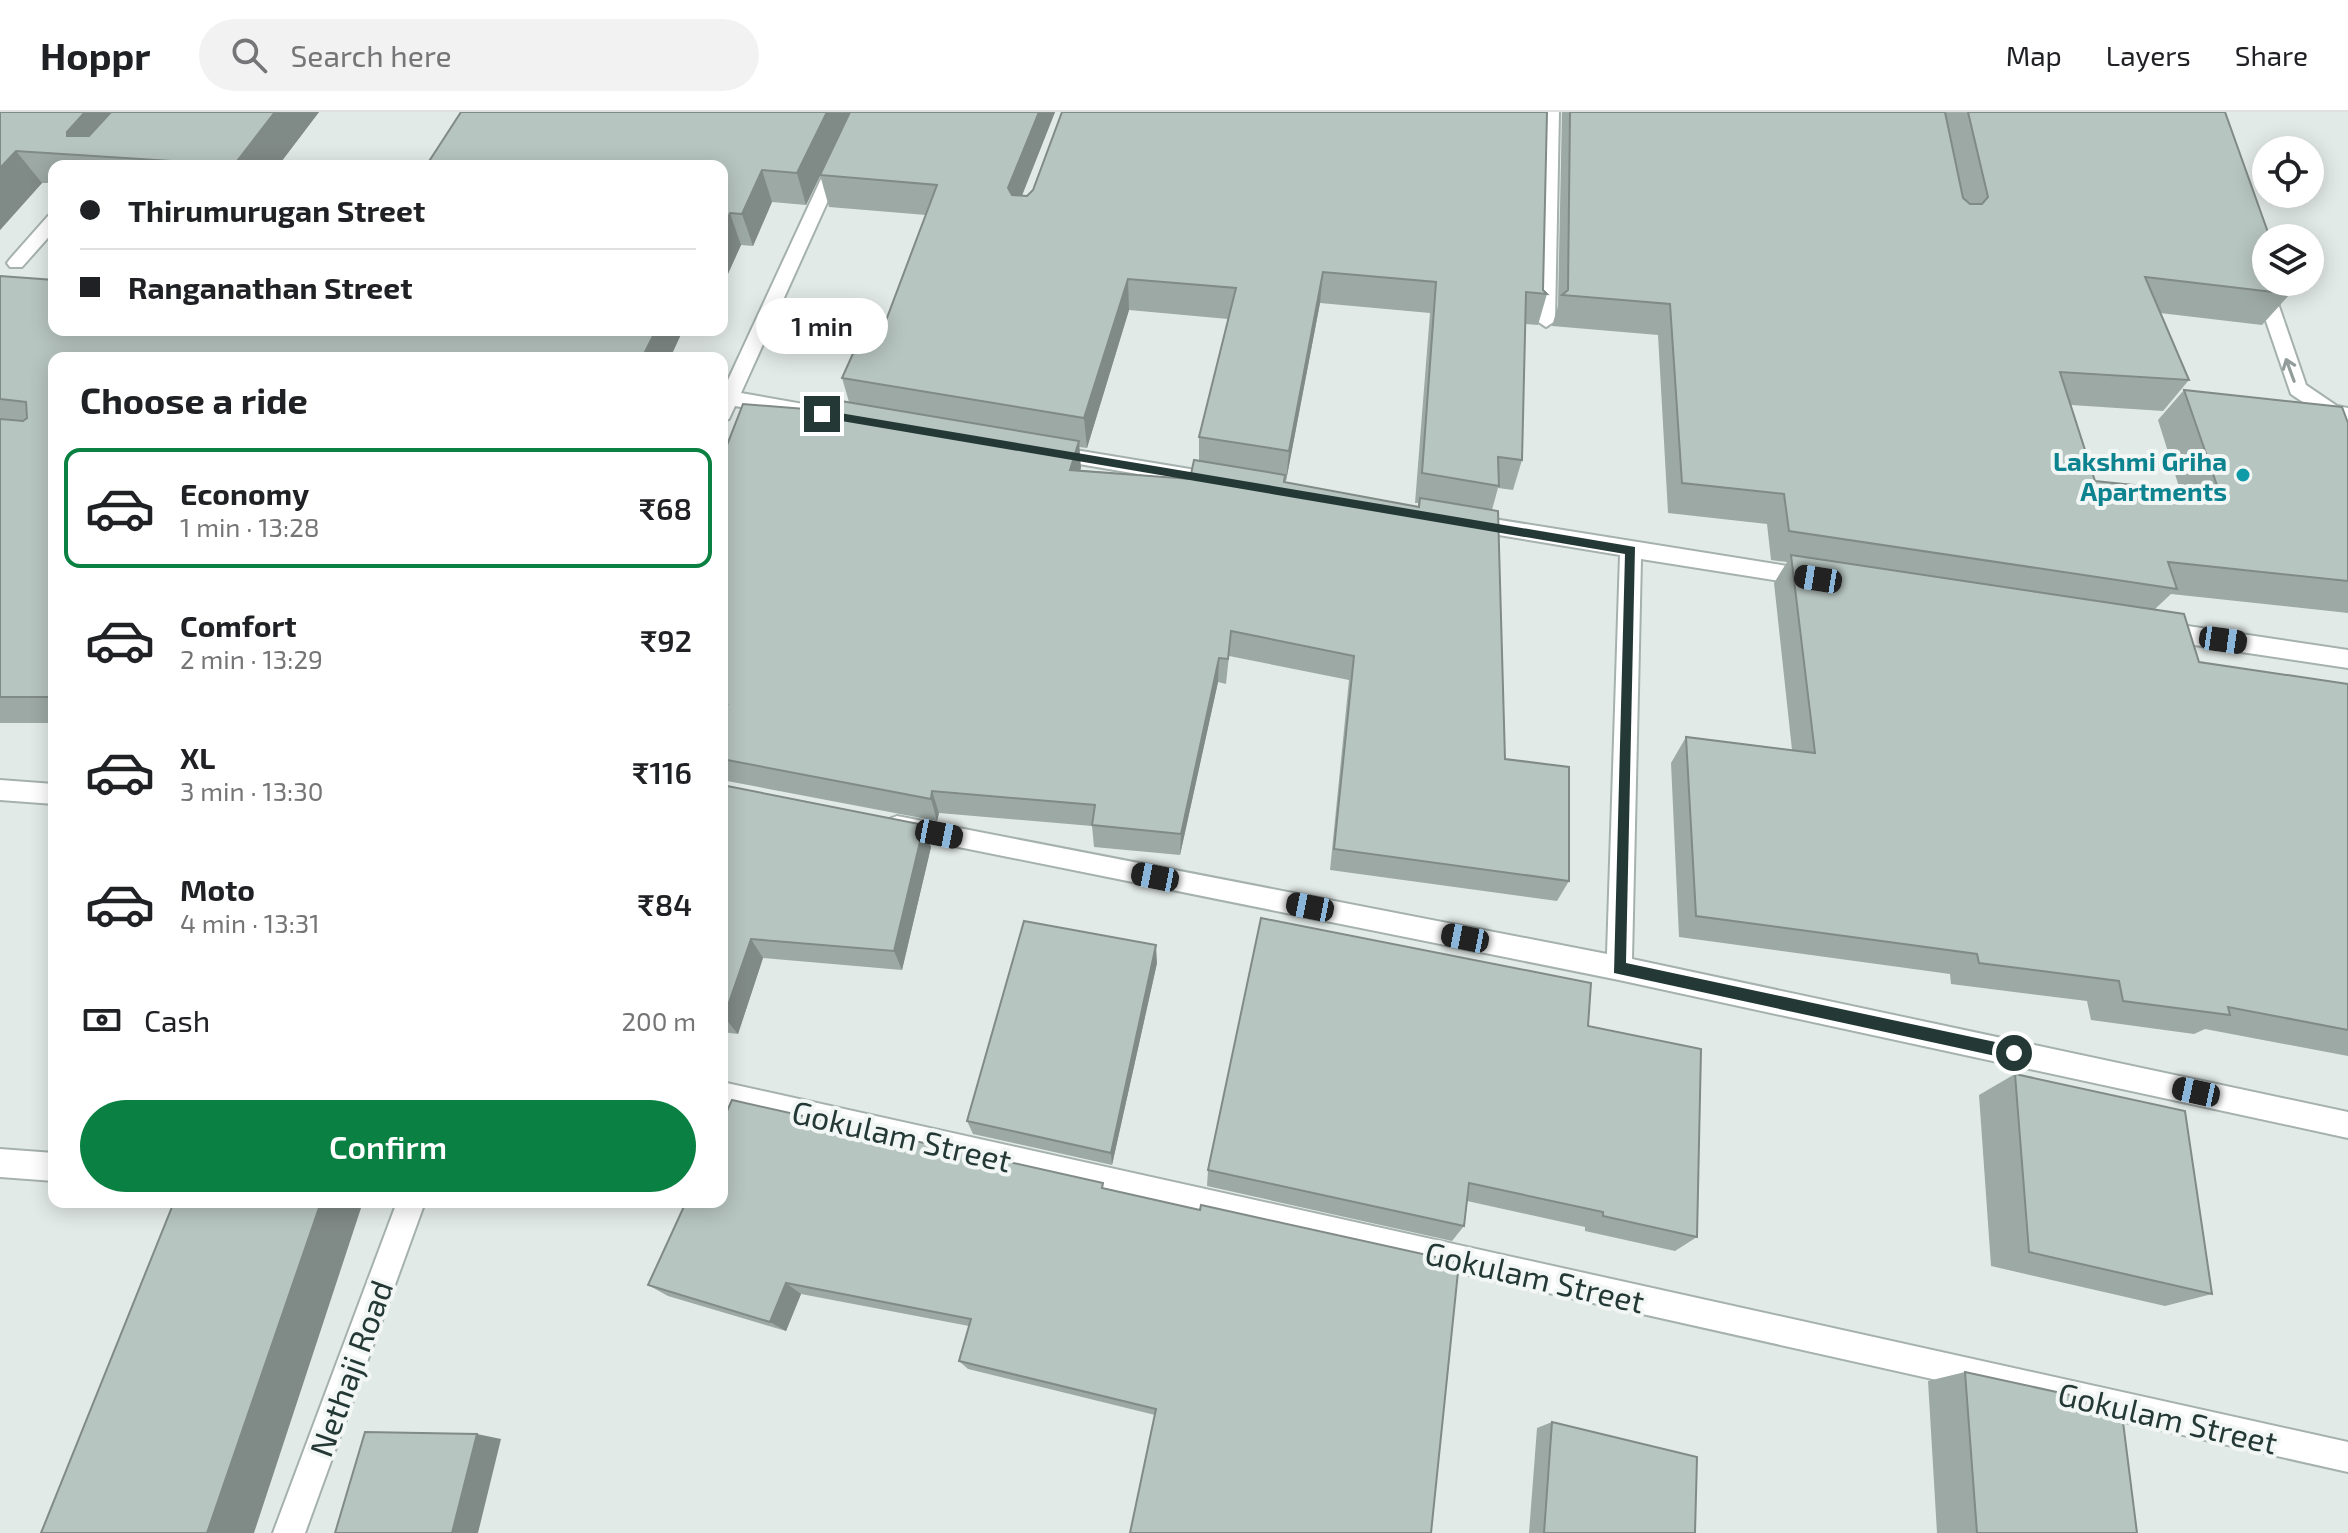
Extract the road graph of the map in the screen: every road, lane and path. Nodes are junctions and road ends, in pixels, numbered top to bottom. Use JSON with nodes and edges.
{"nodes":[{"id":1,"x":860,"y":112,"type":"edge"},
{"id":2,"x":1551,"y":112,"type":"edge"},
{"id":3,"x":48,"y":227,"type":"edge"},
{"id":4,"x":16,"y":263,"type":"dead end"},
{"id":5,"x":2267,"y":296,"type":"edge"},
{"id":6,"x":1546,"y":321,"type":"edge"},
{"id":7,"x":728,"y":399,"type":"edge"},
{"id":8,"x":728,"y":406,"type":"edge"},
{"id":9,"x":2348,"y":415,"type":"edge"},
{"id":10,"x":837,"y":417,"type":"edge"},
{"id":11,"x":1024,"y":448,"type":"edge"},
{"id":12,"x":1242,"y":485,"type":"edge"},
{"id":13,"x":1444,"y":519,"type":"edge"},
{"id":14,"x":1631,"y":550,"type":"junction"},
{"id":15,"x":1834,"y":581,"type":"edge"},
{"id":16,"x":2145,"y":628,"type":"edge"},
{"id":17,"x":2348,"y":659,"type":"edge"},
{"id":18,"x":0,"y":790,"type":"edge"},
{"id":19,"x":48,"y":794,"type":"edge"},
{"id":20,"x":877,"y":822,"type":"edge"},
{"id":21,"x":1619,"y":968,"type":"junction"},
{"id":22,"x":728,"y":1096,"type":"edge"},
{"id":23,"x":2348,"y":1125,"type":"edge"},
{"id":24,"x":0,"y":1163,"type":"edge"},
{"id":25,"x":48,"y":1167,"type":"edge"},
{"id":26,"x":409,"y":1208,"type":"edge"},
{"id":27,"x":2348,"y":1457,"type":"edge"},
{"id":28,"x":289,"y":1533,"type":"edge"}],
"edges":[{"from":1,"to":7,"type":"street"},
{"from":2,"to":6,"type":"street"},
{"from":3,"to":4,"type":"street"},
{"from":9,"to":5,"type":"street","one_way":true},
{"from":8,"to":10,"type":"street"},
{"from":11,"to":12,"type":"street"},
{"from":13,"to":14,"type":"street"},
{"from":14,"to":15,"type":"street"},
{"from":14,"to":21,"type":"street"},
{"from":16,"to":17,"type":"street"},
{"from":18,"to":19,"type":"street"},
{"from":20,"to":21,"type":"street"},
{"from":21,"to":23,"type":"street"},
{"from":22,"to":27,"type":"street","name":"Gokulam Street"},
{"from":24,"to":25,"type":"street"},
{"from":26,"to":28,"type":"street","name":"Nethaji Road"}]}
